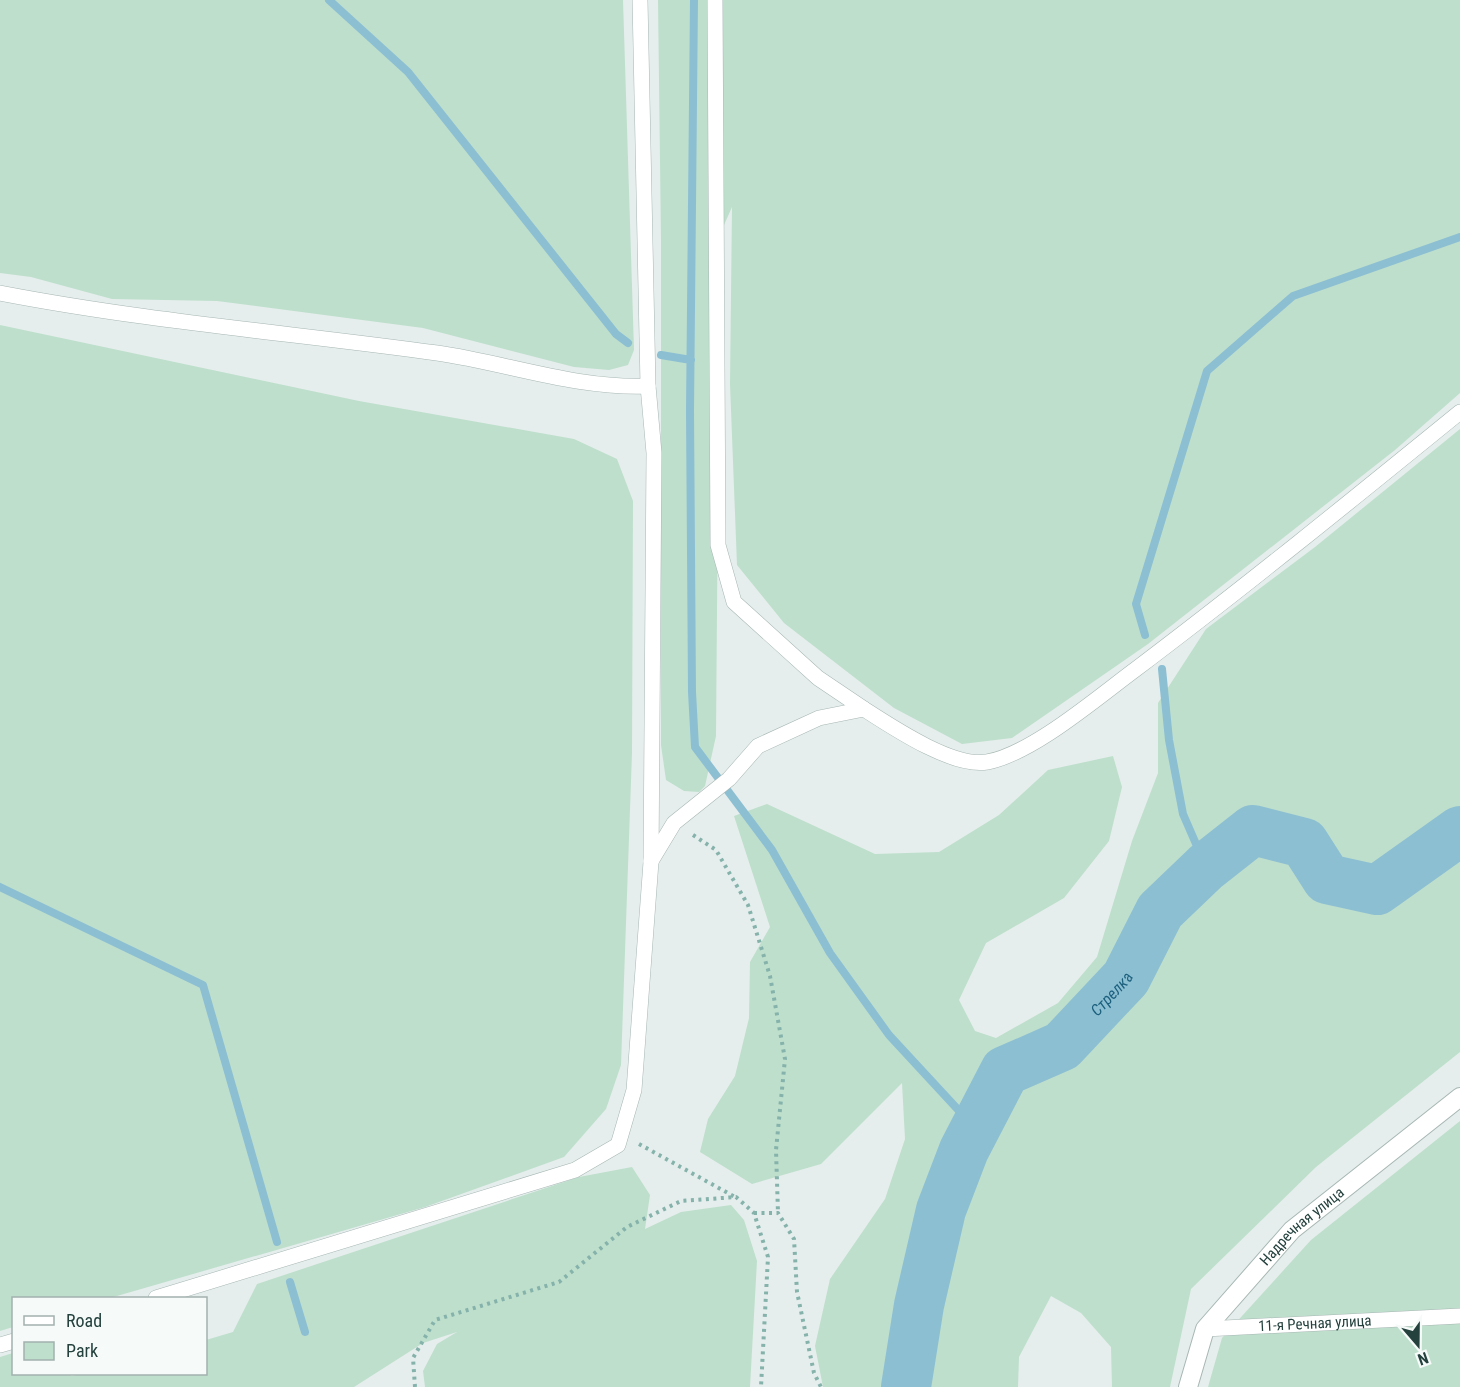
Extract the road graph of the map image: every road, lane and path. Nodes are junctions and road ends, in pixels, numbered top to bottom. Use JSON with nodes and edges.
{"nodes":[{"id":1,"x":640,"y":0,"type":"edge"},
{"id":2,"x":715,"y":0,"type":"edge"},
{"id":3,"x":0,"y":293,"type":"edge"},
{"id":4,"x":648,"y":386,"type":"junction"},
{"id":5,"x":1460,"y":412,"type":"edge"},
{"id":6,"x":864,"y":709,"type":"junction"},
{"id":7,"x":674,"y":823,"type":"junction"},
{"id":8,"x":651,"y":862,"type":"junction"},
{"id":9,"x":1460,"y":1097,"type":"edge"},
{"id":10,"x":621,"y":1134,"type":"junction"},
{"id":11,"x":736,"y":1197,"type":"junction"},
{"id":12,"x":754,"y":1213,"type":"junction"},
{"id":13,"x":778,"y":1213,"type":"junction"},
{"id":14,"x":162,"y":1297,"type":"edge"},
{"id":15,"x":1460,"y":1316,"type":"edge"},
{"id":16,"x":1204,"y":1329,"type":"junction"},
{"id":17,"x":415,"y":1387,"type":"edge"},
{"id":18,"x":761,"y":1387,"type":"edge"},
{"id":19,"x":821,"y":1387,"type":"edge"},
{"id":20,"x":1188,"y":1387,"type":"edge"}],
"edges":[{"from":1,"to":4,"type":"lane"},
{"from":2,"to":6,"type":"lane"},
{"from":3,"to":4,"type":"lane"},
{"from":4,"to":8,"type":"lane"},
{"from":5,"to":6,"type":"lane"},
{"from":6,"to":7,"type":"lane"},
{"from":7,"to":8,"type":"lane"},
{"from":7,"to":13,"type":"path"},
{"from":8,"to":10,"type":"lane"},
{"from":9,"to":16,"type":"street","name":"Надречная улица"},
{"from":10,"to":11,"type":"path"},
{"from":10,"to":14,"type":"lane"},
{"from":11,"to":12,"type":"path"},
{"from":11,"to":17,"type":"path"},
{"from":12,"to":13,"type":"path"},
{"from":12,"to":18,"type":"path"},
{"from":13,"to":19,"type":"path"},
{"from":15,"to":16,"type":"lane","name":"11-я Речная улица"},
{"from":16,"to":20,"type":"street","name":"Надречная улица"}]}
